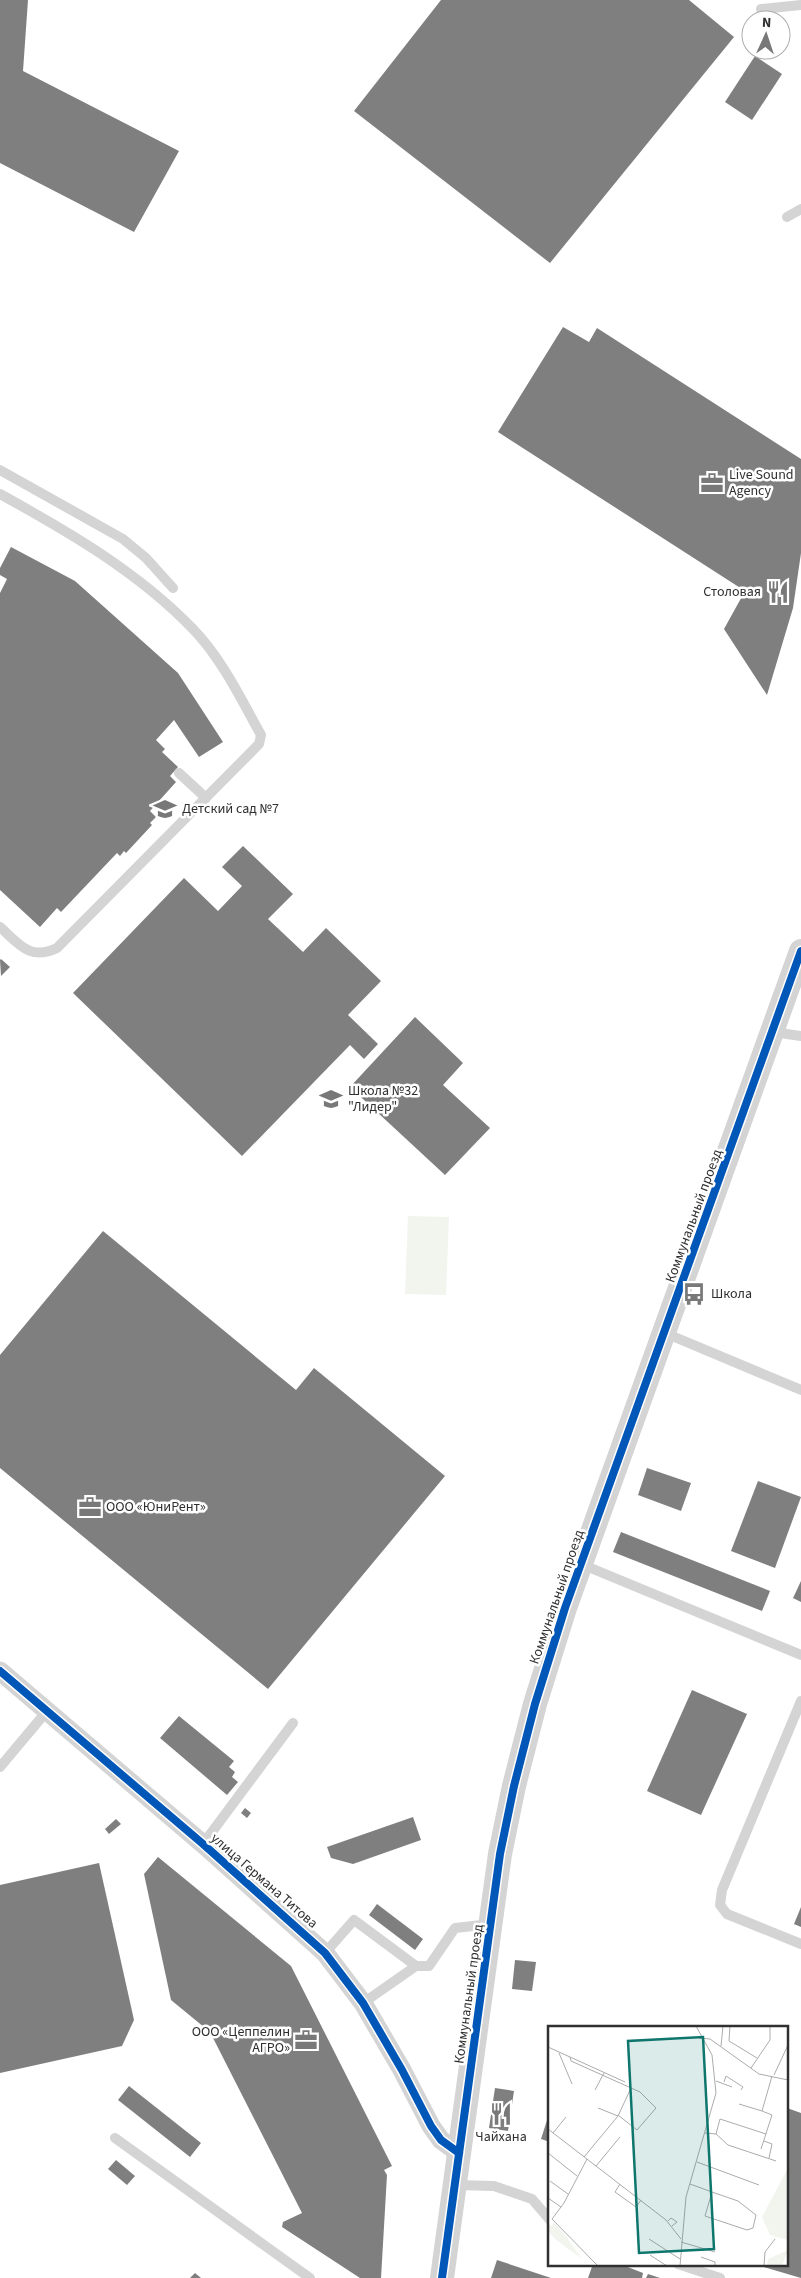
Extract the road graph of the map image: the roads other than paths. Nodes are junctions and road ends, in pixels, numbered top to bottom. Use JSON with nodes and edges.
{"nodes":[{"id":1,"x":801,"y":5,"type":"edge"},
{"id":2,"x":761,"y":9,"type":"dead end"},
{"id":3,"x":801,"y":209,"type":"edge"},
{"id":4,"x":787,"y":217,"type":"dead end"},
{"id":5,"x":0,"y":470,"type":"edge"},
{"id":6,"x":1,"y":497,"type":"edge"},
{"id":7,"x":173,"y":588,"type":"dead end"},
{"id":8,"x":179,"y":773,"type":"dead end"},
{"id":9,"x":206,"y":798,"type":"junction"},
{"id":10,"x":0,"y":927,"type":"edge"},
{"id":11,"x":801,"y":951,"type":"edge"},
{"id":12,"x":773,"y":1032,"type":"junction"},
{"id":13,"x":801,"y":1036,"type":"edge"},
{"id":14,"x":665,"y":1333,"type":"junction"},
{"id":15,"x":801,"y":1390,"type":"edge"},
{"id":16,"x":581,"y":1564,"type":"junction"},
{"id":17,"x":801,"y":1655,"type":"edge"},
{"id":18,"x":0,"y":1671,"type":"edge"},
{"id":19,"x":801,"y":1701,"type":"edge"},
{"id":20,"x":47,"y":1711,"type":"junction"},
{"id":21,"x":293,"y":1723,"type":"dead end"},
{"id":22,"x":0,"y":1767,"type":"edge"},
{"id":23,"x":203,"y":1844,"type":"junction"},
{"id":24,"x":491,"y":1924,"type":"junction"},
{"id":25,"x":801,"y":1944,"type":"edge"},
{"id":26,"x":326,"y":1953,"type":"junction"},
{"id":27,"x":416,"y":1966,"type":"junction"},
{"id":28,"x":363,"y":2003,"type":"junction"},
{"id":29,"x":115,"y":2138,"type":"dead end"},
{"id":30,"x":459,"y":2153,"type":"junction"},
{"id":31,"x":456,"y":2185,"type":"junction"},
{"id":32,"x":548,"y":2218,"type":"edge"},
{"id":33,"x":684,"y":2266,"type":"edge"},
{"id":34,"x":310,"y":2278,"type":"edge"},
{"id":35,"x":442,"y":2278,"type":"edge"},
{"id":36,"x":720,"y":2278,"type":"edge"}],
"edges":[{"from":1,"to":2,"type":"lane"},
{"from":3,"to":4,"type":"lane"},
{"from":5,"to":7,"type":"lane"},
{"from":6,"to":9,"type":"lane"},
{"from":8,"to":9,"type":"lane"},
{"from":9,"to":10,"type":"lane"},
{"from":11,"to":12,"type":"street","name":"Коммунальный проезд"},
{"from":12,"to":13,"type":"lane"},
{"from":12,"to":14,"type":"street","name":"Коммунальный проезд"},
{"from":14,"to":15,"type":"lane"},
{"from":14,"to":16,"type":"street","name":"Коммунальный проезд"},
{"from":16,"to":17,"type":"lane"},
{"from":16,"to":24,"type":"street","name":"Коммунальный проезд"},
{"from":18,"to":20,"type":"street","name":"улица Германа Титова"},
{"from":19,"to":25,"type":"lane"},
{"from":20,"to":22,"type":"lane"},
{"from":20,"to":23,"type":"street","name":"улица Германа Титова"},
{"from":21,"to":23,"type":"lane"},
{"from":23,"to":26,"type":"street","name":"улица Германа Титова"},
{"from":24,"to":27,"type":"lane"},
{"from":24,"to":30,"type":"street","name":"Коммунальный проезд"},
{"from":26,"to":27,"type":"lane"},
{"from":26,"to":28,"type":"street","name":"улица Германа Титова"},
{"from":27,"to":28,"type":"lane"},
{"from":28,"to":30,"type":"street","name":"улица Германа Титова"},
{"from":29,"to":34,"type":"lane"},
{"from":30,"to":31,"type":"street","name":"Коммунальный проезд"},
{"from":31,"to":32,"type":"lane"},
{"from":31,"to":35,"type":"street","name":"Коммунальный проезд"},
{"from":33,"to":36,"type":"lane"}]}
